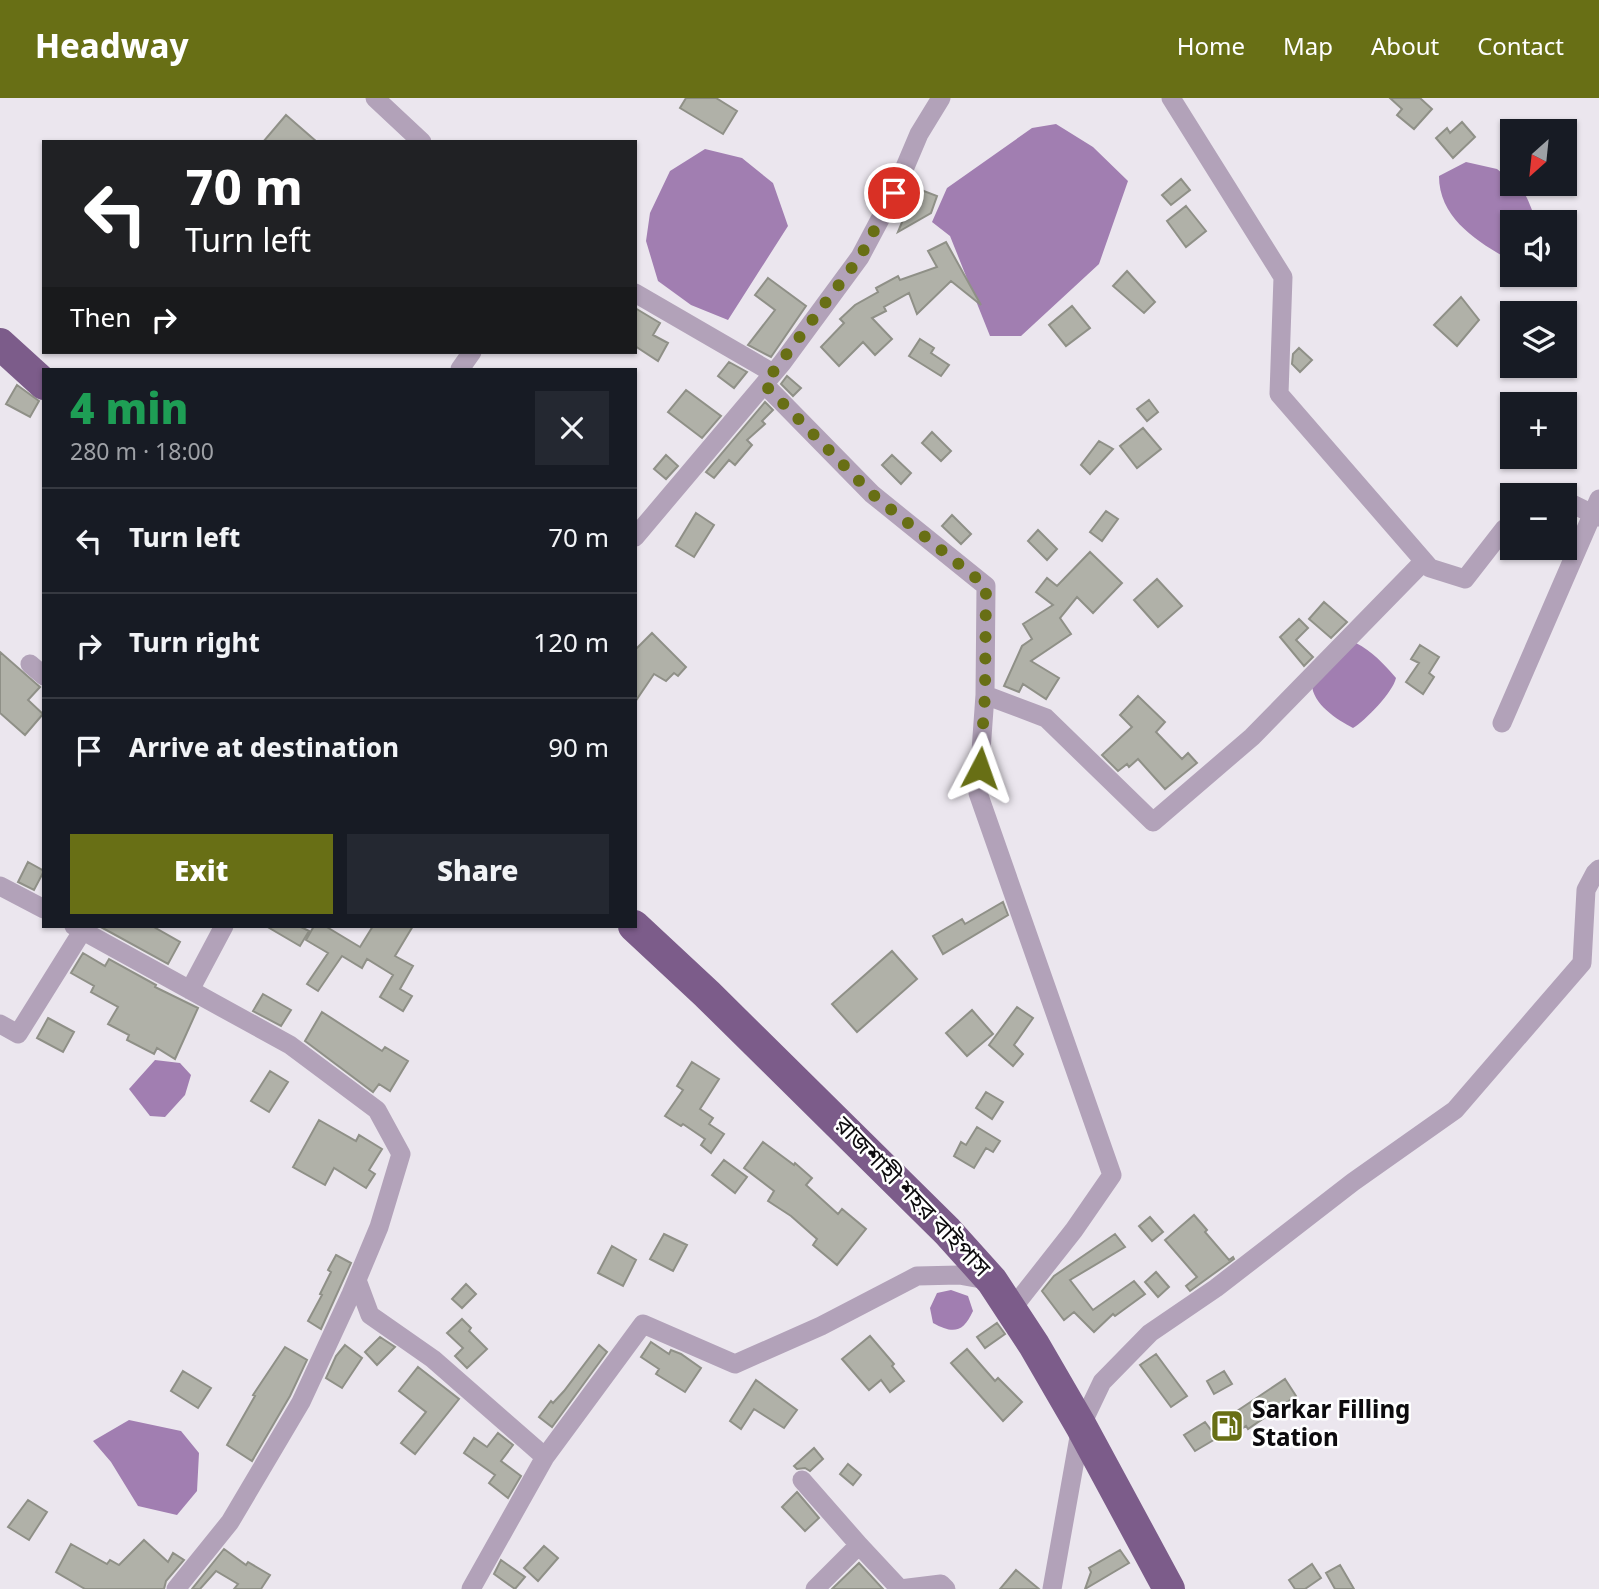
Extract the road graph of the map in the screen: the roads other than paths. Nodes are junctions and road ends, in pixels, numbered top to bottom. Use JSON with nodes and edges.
{"nodes":[{"id":1,"x":375,"y":98,"type":"edge"},
{"id":2,"x":941,"y":98,"type":"edge"},
{"id":3,"x":1171,"y":98,"type":"edge"},
{"id":4,"x":420,"y":140,"type":"edge"},
{"id":5,"x":637,"y":294,"type":"edge"},
{"id":6,"x":0,"y":344,"type":"edge"},
{"id":7,"x":769,"y":379,"type":"junction"},
{"id":8,"x":42,"y":382,"type":"edge"},
{"id":9,"x":1577,"y":504,"type":"edge"},
{"id":10,"x":1597,"y":510,"type":"edge"},
{"id":11,"x":1500,"y":534,"type":"edge"},
{"id":12,"x":637,"y":535,"type":"edge"},
{"id":13,"x":1424,"y":561,"type":"junction"},
{"id":14,"x":985,"y":695,"type":"junction"},
{"id":15,"x":1502,"y":723,"type":"dead end"},
{"id":16,"x":1599,"y":869,"type":"edge"},
{"id":17,"x":0,"y":886,"type":"edge"},
{"id":18,"x":42,"y":908,"type":"edge"},
{"id":19,"x":78,"y":928,"type":"edge"},
{"id":20,"x":223,"y":928,"type":"edge"},
{"id":21,"x":636,"y":928,"type":"edge"},
{"id":22,"x":190,"y":990,"type":"junction"},
{"id":23,"x":0,"y":1024,"type":"edge"},
{"id":24,"x":357,"y":1280,"type":"junction"},
{"id":25,"x":992,"y":1281,"type":"junction"},
{"id":26,"x":1012,"y":1310,"type":"junction"},
{"id":27,"x":1081,"y":1426,"type":"junction"},
{"id":28,"x":545,"y":1457,"type":"junction"},
{"id":29,"x":802,"y":1480,"type":"dead end"},
{"id":30,"x":859,"y":1545,"type":"junction"},
{"id":31,"x":176,"y":1589,"type":"edge"},
{"id":32,"x":471,"y":1589,"type":"edge"},
{"id":33,"x":815,"y":1589,"type":"edge"},
{"id":34,"x":900,"y":1589,"type":"edge"},
{"id":35,"x":946,"y":1589,"type":"edge"},
{"id":36,"x":1052,"y":1589,"type":"edge"},
{"id":37,"x":1170,"y":1589,"type":"edge"}],
"edges":[{"from":1,"to":4,"type":"street"},
{"from":2,"to":7,"type":"street"},
{"from":3,"to":13,"type":"street"},
{"from":5,"to":7,"type":"street"},
{"from":6,"to":8,"type":"highway"},
{"from":7,"to":12,"type":"street"},
{"from":7,"to":14,"type":"street"},
{"from":9,"to":10,"type":"street"},
{"from":10,"to":15,"type":"street"},
{"from":11,"to":13,"type":"street"},
{"from":13,"to":14,"type":"street"},
{"from":14,"to":26,"type":"street"},
{"from":16,"to":27,"type":"street"},
{"from":17,"to":18,"type":"street"},
{"from":19,"to":22,"type":"street"},
{"from":19,"to":23,"type":"street"},
{"from":20,"to":22,"type":"street"},
{"from":21,"to":25,"type":"highway","name":"রাজশাহী শহর বাইপাস"},
{"from":22,"to":24,"type":"street"},
{"from":24,"to":28,"type":"street"},
{"from":24,"to":31,"type":"street"},
{"from":25,"to":26,"type":"highway","name":"রাজশাহী শহর বাইপাস"},
{"from":25,"to":28,"type":"street"},
{"from":26,"to":27,"type":"highway","name":"রাজশাহী শহর বাইপাস"},
{"from":27,"to":36,"type":"street"},
{"from":27,"to":37,"type":"highway","name":"রাজশাহী শহর বাইপাস"},
{"from":28,"to":32,"type":"street"},
{"from":29,"to":30,"type":"street"},
{"from":30,"to":33,"type":"street"},
{"from":30,"to":34,"type":"street"},
{"from":34,"to":35,"type":"street"}]}
